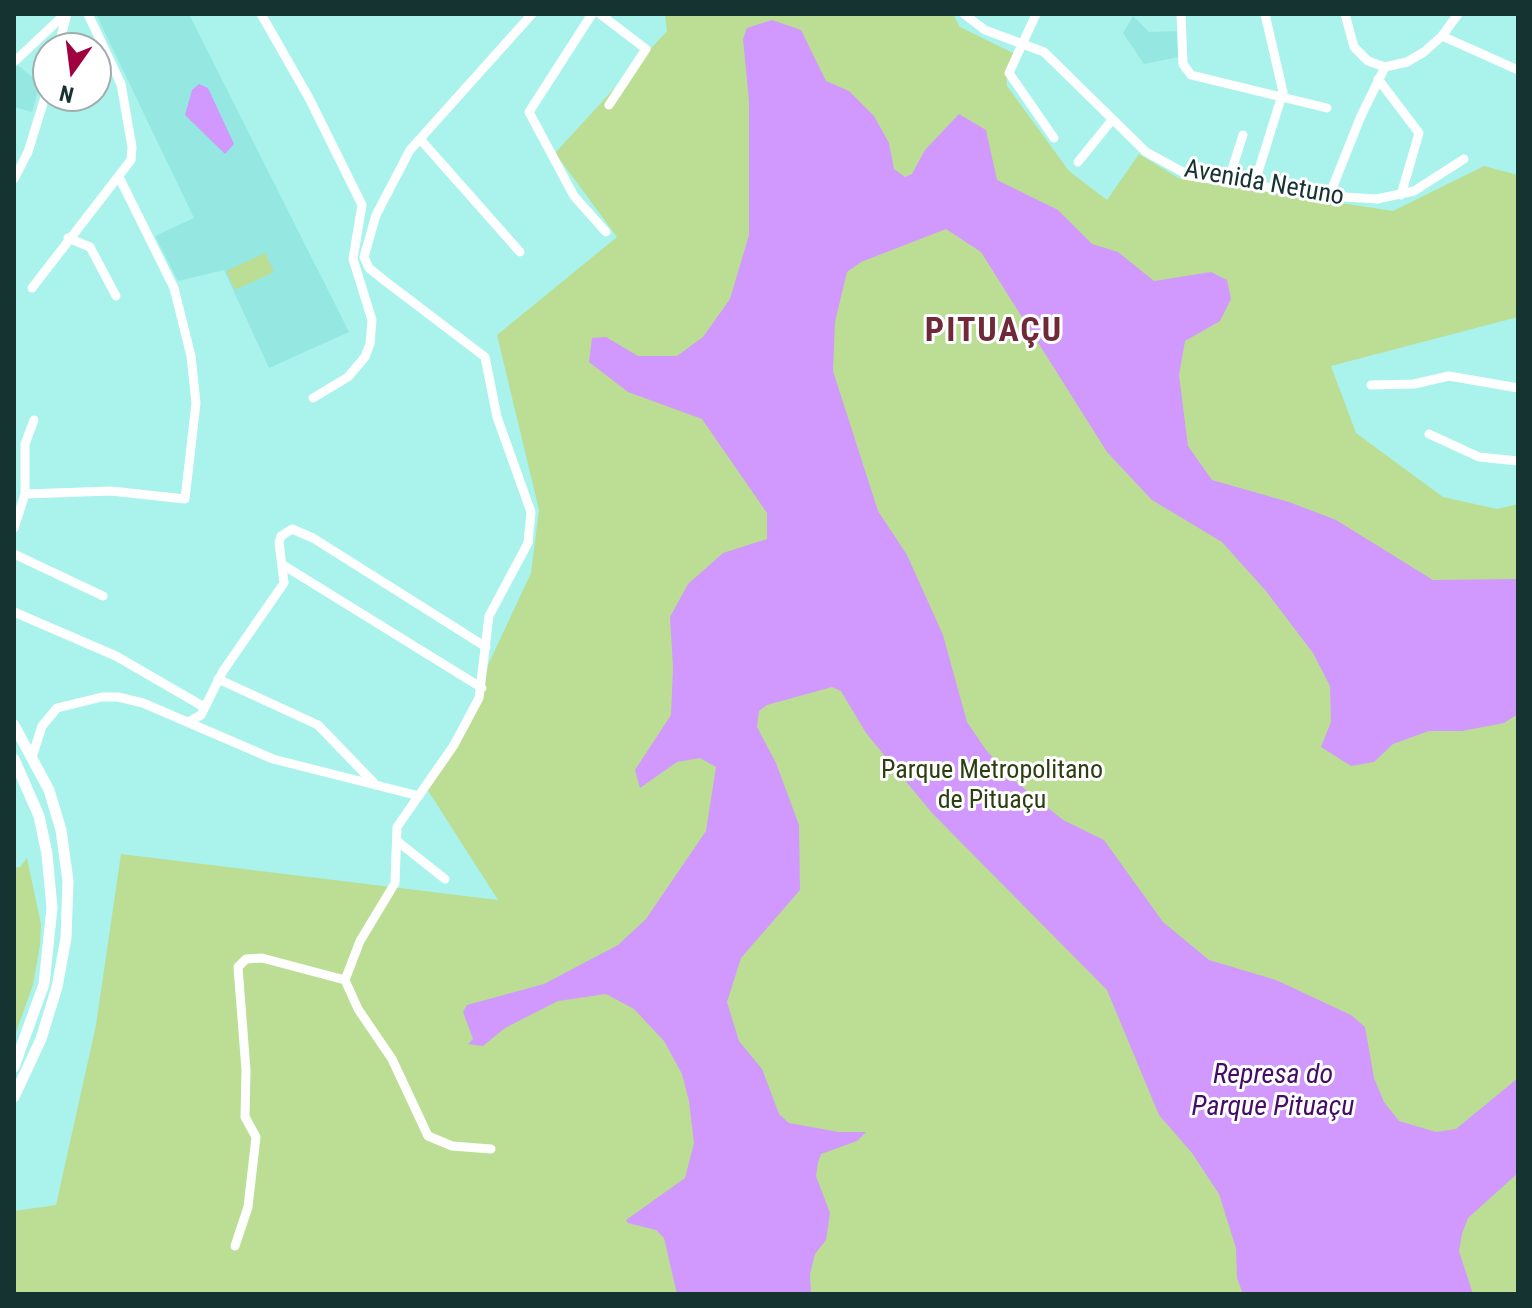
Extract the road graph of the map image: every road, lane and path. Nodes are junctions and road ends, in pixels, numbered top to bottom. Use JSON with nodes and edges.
{"nodes":[{"id":1,"x":66,"y":14,"type":"edge"},
{"id":2,"x":88,"y":14,"type":"edge"},
{"id":3,"x":261,"y":14,"type":"edge"},
{"id":4,"x":592,"y":14,"type":"edge"},
{"id":5,"x":600,"y":14,"type":"edge"},
{"id":6,"x":964,"y":14,"type":"edge"},
{"id":7,"x":1036,"y":14,"type":"edge"},
{"id":8,"x":1181,"y":14,"type":"edge"},
{"id":9,"x":1265,"y":14,"type":"edge"},
{"id":10,"x":1345,"y":14,"type":"edge"},
{"id":11,"x":1458,"y":14,"type":"edge"},
{"id":12,"x":528,"y":15,"type":"edge"},
{"id":13,"x":1442,"y":36,"type":"junction"},
{"id":14,"x":1023,"y":42,"type":"junction"},
{"id":15,"x":14,"y":62,"type":"edge"},
{"id":16,"x":1385,"y":67,"type":"junction"},
{"id":17,"x":1518,"y":70,"type":"edge"},
{"id":18,"x":1378,"y":79,"type":"junction"},
{"id":19,"x":1282,"y":96,"type":"junction"},
{"id":20,"x":609,"y":105,"type":"dead end"},
{"id":21,"x":1327,"y":108,"type":"dead end"},
{"id":22,"x":40,"y":112,"type":"edge"},
{"id":23,"x":1112,"y":120,"type":"junction"},
{"id":24,"x":1243,"y":135,"type":"dead end"},
{"id":25,"x":1054,"y":138,"type":"dead end"},
{"id":26,"x":420,"y":139,"type":"junction"},
{"id":27,"x":1464,"y":159,"type":"dead end"},
{"id":28,"x":1078,"y":162,"type":"dead end"},
{"id":29,"x":119,"y":177,"type":"junction"},
{"id":30,"x":14,"y":179,"type":"edge"},
{"id":31,"x":1228,"y":182,"type":"junction"},
{"id":32,"x":1254,"y":185,"type":"junction"},
{"id":33,"x":1401,"y":195,"type":"junction"},
{"id":34,"x":1329,"y":196,"type":"junction"},
{"id":35,"x":606,"y":232,"type":"dead end"},
{"id":36,"x":68,"y":238,"type":"junction"},
{"id":37,"x":520,"y":252,"type":"dead end"},
{"id":38,"x":32,"y":288,"type":"dead end"},
{"id":39,"x":116,"y":296,"type":"dead end"},
{"id":40,"x":1371,"y":385,"type":"dead end"},
{"id":41,"x":1518,"y":388,"type":"edge"},
{"id":42,"x":313,"y":398,"type":"dead end"},
{"id":43,"x":34,"y":420,"type":"dead end"},
{"id":44,"x":1429,"y":434,"type":"dead end"},
{"id":45,"x":1518,"y":461,"type":"edge"},
{"id":46,"x":25,"y":494,"type":"junction"},
{"id":47,"x":14,"y":528,"type":"edge"},
{"id":48,"x":14,"y":554,"type":"edge"},
{"id":49,"x":283,"y":565,"type":"junction"},
{"id":50,"x":103,"y":596,"type":"dead end"},
{"id":51,"x":14,"y":612,"type":"edge"},
{"id":52,"x":486,"y":647,"type":"junction"},
{"id":53,"x":218,"y":679,"type":"junction"},
{"id":54,"x":482,"y":688,"type":"junction"},
{"id":55,"x":184,"y":698,"type":"junction"},
{"id":56,"x":204,"y":707,"type":"junction"},
{"id":57,"x":175,"y":718,"type":"junction"},
{"id":58,"x":188,"y":722,"type":"junction"},
{"id":59,"x":14,"y":725,"type":"edge"},
{"id":60,"x":33,"y":754,"type":"junction"},
{"id":61,"x":14,"y":759,"type":"edge"},
{"id":62,"x":377,"y":785,"type":"junction"},
{"id":63,"x":419,"y":796,"type":"junction"},
{"id":64,"x":397,"y":841,"type":"junction"},
{"id":65,"x":445,"y":879,"type":"dead end"},
{"id":66,"x":345,"y":980,"type":"junction"},
{"id":67,"x":14,"y":1067,"type":"edge"},
{"id":68,"x":14,"y":1097,"type":"edge"},
{"id":69,"x":491,"y":1149,"type":"dead end"},
{"id":70,"x":235,"y":1246,"type":"dead end"}],
"edges":[{"from":1,"to":15,"type":"street"},
{"from":2,"to":29,"type":"street"},
{"from":3,"to":42,"type":"street"},
{"from":4,"to":35,"type":"street"},
{"from":5,"to":20,"type":"street"},
{"from":6,"to":14,"type":"street","name":"Avenida Netuno"},
{"from":7,"to":14,"type":"street"},
{"from":8,"to":19,"type":"street"},
{"from":9,"to":19,"type":"street"},
{"from":10,"to":16,"type":"street"},
{"from":11,"to":13,"type":"street"},
{"from":12,"to":26,"type":"street"},
{"from":13,"to":16,"type":"street"},
{"from":13,"to":17,"type":"street"},
{"from":14,"to":23,"type":"street","name":"Avenida Netuno"},
{"from":14,"to":25,"type":"street"},
{"from":16,"to":18,"type":"street"},
{"from":18,"to":33,"type":"street"},
{"from":18,"to":34,"type":"street"},
{"from":19,"to":21,"type":"street"},
{"from":19,"to":32,"type":"street"},
{"from":22,"to":30,"type":"street"},
{"from":23,"to":28,"type":"street"},
{"from":23,"to":31,"type":"street","name":"Avenida Netuno"},
{"from":24,"to":31,"type":"street"},
{"from":26,"to":37,"type":"street"},
{"from":26,"to":52,"type":"street"},
{"from":27,"to":33,"type":"street","name":"Avenida Netuno"},
{"from":29,"to":36,"type":"street"},
{"from":29,"to":46,"type":"street"},
{"from":31,"to":32,"type":"street","name":"Avenida Netuno"},
{"from":32,"to":34,"type":"street","name":"Avenida Netuno"},
{"from":33,"to":34,"type":"street","name":"Avenida Netuno"},
{"from":36,"to":38,"type":"street"},
{"from":36,"to":39,"type":"street"},
{"from":40,"to":41,"type":"street"},
{"from":43,"to":46,"type":"street"},
{"from":44,"to":45,"type":"street"},
{"from":46,"to":47,"type":"street"},
{"from":48,"to":50,"type":"street"},
{"from":49,"to":52,"type":"street"},
{"from":49,"to":53,"type":"street"},
{"from":49,"to":54,"type":"street"},
{"from":51,"to":55,"type":"street"},
{"from":52,"to":54,"type":"street"},
{"from":53,"to":56,"type":"street"},
{"from":53,"to":62,"type":"street"},
{"from":54,"to":63,"type":"street"},
{"from":55,"to":56,"type":"street"},
{"from":55,"to":57,"type":"street"},
{"from":56,"to":58,"type":"street"},
{"from":57,"to":58,"type":"street"},
{"from":57,"to":60,"type":"street"},
{"from":58,"to":62,"type":"street"},
{"from":59,"to":60,"type":"main road"},
{"from":60,"to":68,"type":"main road"},
{"from":61,"to":67,"type":"main road"},
{"from":62,"to":63,"type":"street"},
{"from":63,"to":64,"type":"street"},
{"from":64,"to":65,"type":"street"},
{"from":64,"to":66,"type":"street"},
{"from":66,"to":69,"type":"street"},
{"from":66,"to":70,"type":"street"}]}
